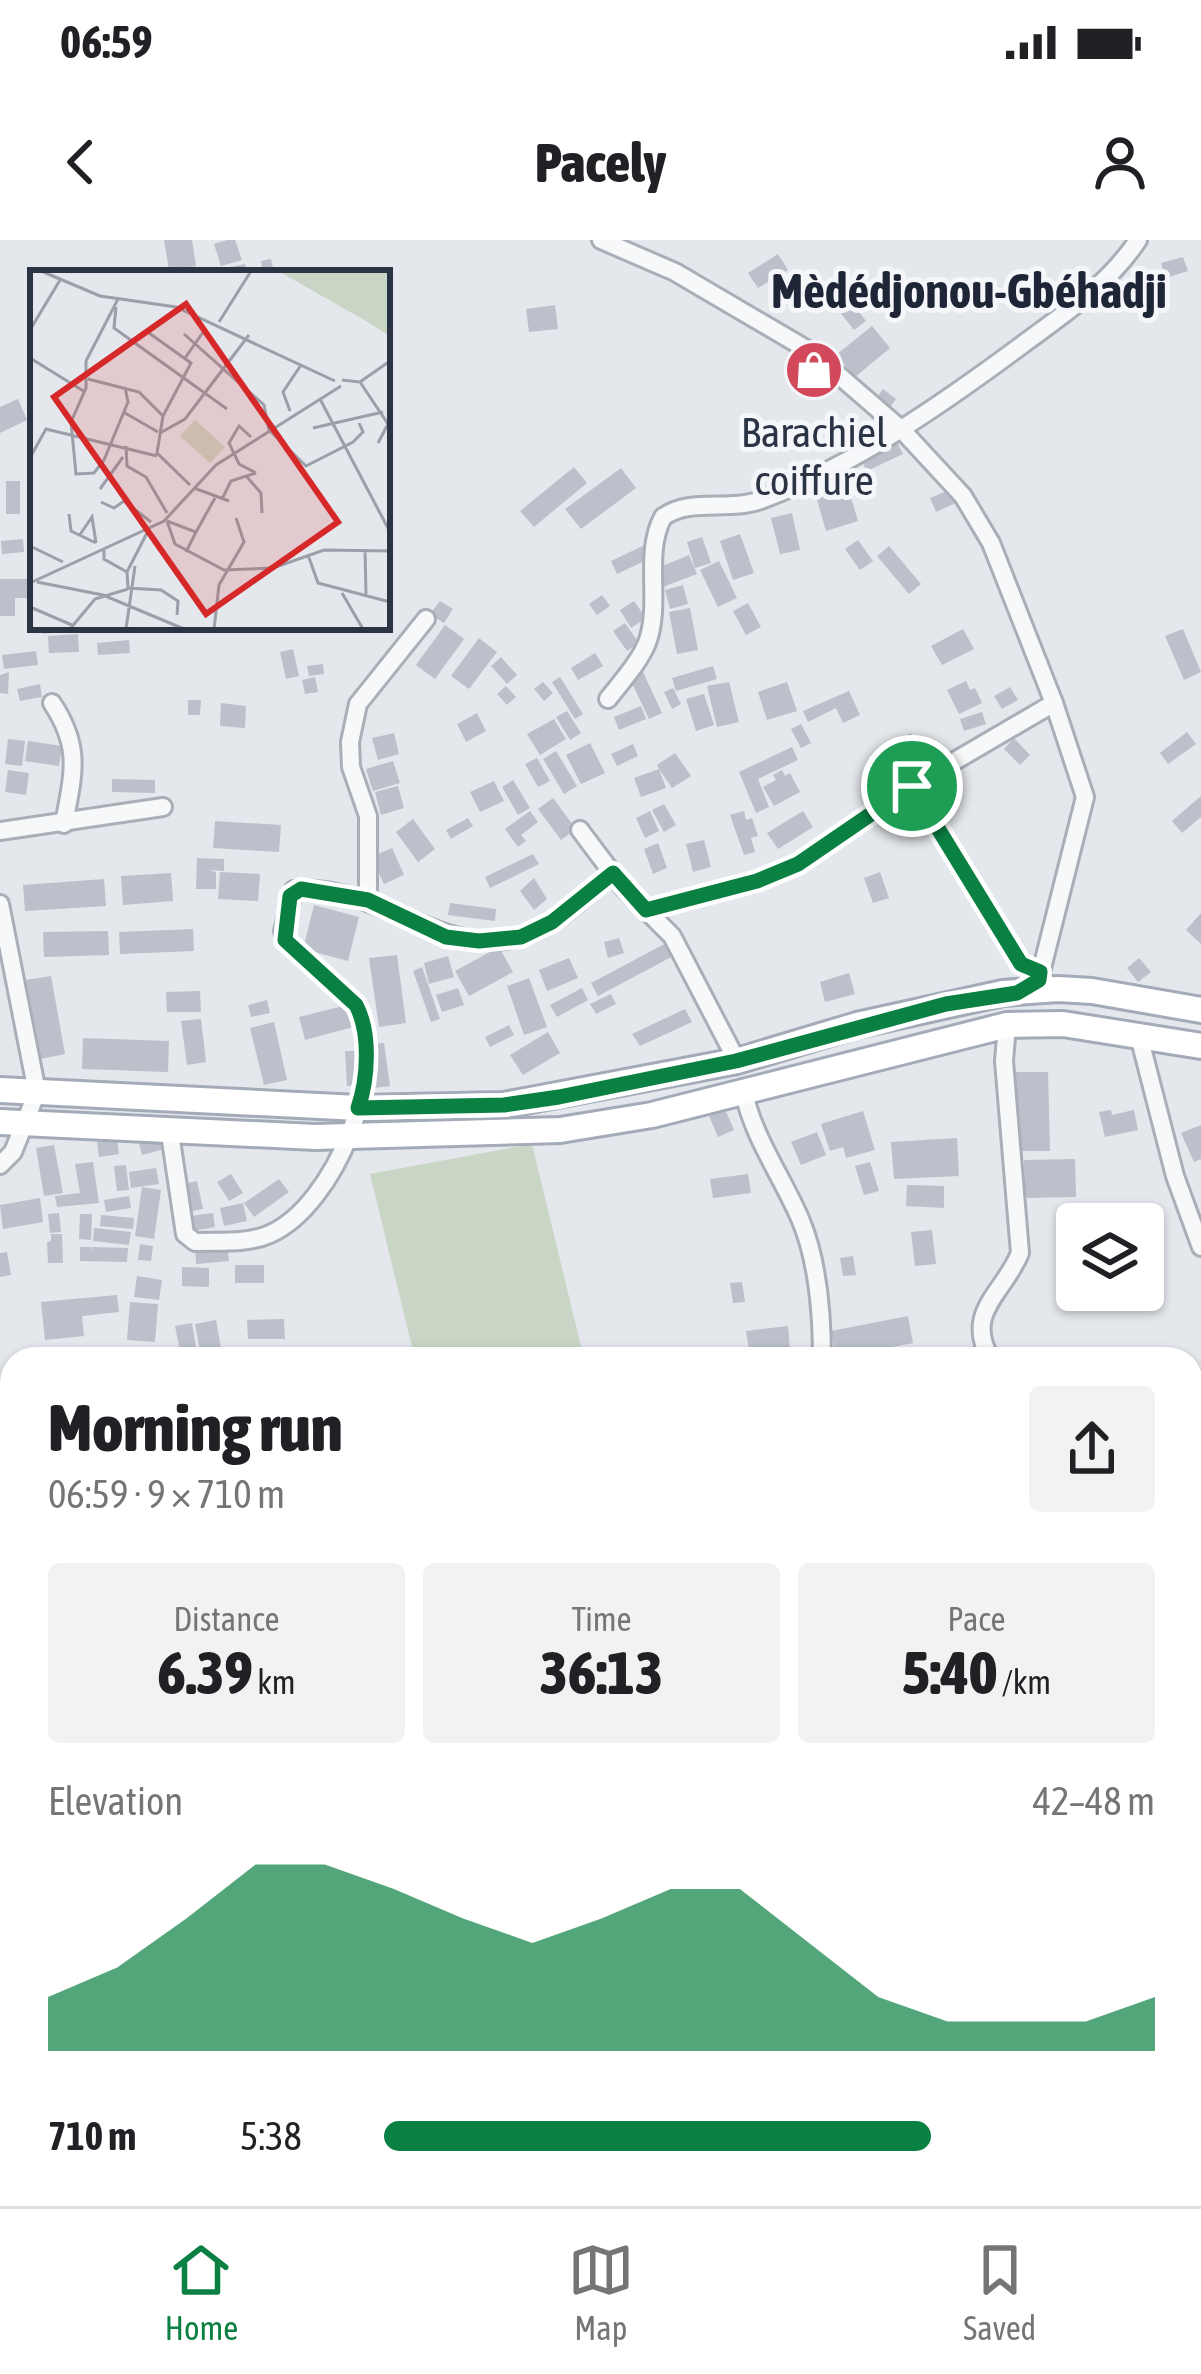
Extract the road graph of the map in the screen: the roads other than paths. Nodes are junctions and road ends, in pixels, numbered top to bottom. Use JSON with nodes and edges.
{"nodes":[{"id":1,"x":601,"y":240,"type":"edge"},
{"id":2,"x":1138,"y":240,"type":"edge"},
{"id":3,"x":902,"y":430,"type":"junction"},
{"id":4,"x":426,"y":619,"type":"dead end"},
{"id":5,"x":608,"y":699,"type":"dead end"},
{"id":6,"x":52,"y":703,"type":"dead end"},
{"id":7,"x":1054,"y":703,"type":"junction"},
{"id":8,"x":912,"y":786,"type":"junction"},
{"id":9,"x":163,"y":807,"type":"dead end"},
{"id":10,"x":64,"y":824,"type":"junction"},
{"id":11,"x":580,"y":830,"type":"dead end"},
{"id":12,"x":0,"y":831,"type":"edge"},
{"id":13,"x":613,"y":873,"type":"junction"},
{"id":14,"x":368,"y":900,"type":"junction"},
{"id":15,"x":0,"y":904,"type":"edge"},
{"id":16,"x":646,"y":910,"type":"junction"},
{"id":17,"x":1039,"y":984,"type":"junction"},
{"id":18,"x":1194,"y":1002,"type":"edge"},
{"id":19,"x":1006,"y":1024,"type":"junction"},
{"id":20,"x":1139,"y":1036,"type":"junction"},
{"id":21,"x":1201,"y":1046,"type":"edge"},
{"id":22,"x":736,"y":1061,"type":"junction"},
{"id":23,"x":0,"y":1090,"type":"edge"},
{"id":24,"x":37,"y":1092,"type":"junction"},
{"id":25,"x":743,"y":1093,"type":"junction"},
{"id":26,"x":358,"y":1108,"type":"junction"},
{"id":27,"x":12,"y":1123,"type":"edge"},
{"id":28,"x":169,"y":1127,"type":"junction"},
{"id":29,"x":346,"y":1136,"type":"junction"},
{"id":30,"x":0,"y":1165,"type":"edge"},
{"id":31,"x":1201,"y":1247,"type":"edge"},
{"id":32,"x":821,"y":1347,"type":"edge"},
{"id":33,"x":987,"y":1347,"type":"edge"}],
"edges":[{"from":1,"to":3,"type":"street"},
{"from":2,"to":3,"type":"street"},
{"from":3,"to":5,"type":"street"},
{"from":3,"to":7,"type":"street"},
{"from":4,"to":14,"type":"street"},
{"from":6,"to":10,"type":"street"},
{"from":7,"to":8,"type":"street"},
{"from":7,"to":17,"type":"street"},
{"from":8,"to":16,"type":"street"},
{"from":8,"to":17,"type":"street"},
{"from":9,"to":10,"type":"street"},
{"from":10,"to":12,"type":"street"},
{"from":11,"to":13,"type":"street"},
{"from":13,"to":14,"type":"street"},
{"from":13,"to":16,"type":"street"},
{"from":14,"to":26,"type":"street"},
{"from":15,"to":24,"type":"street"},
{"from":16,"to":22,"type":"street"},
{"from":17,"to":18,"type":"main road"},
{"from":17,"to":22,"type":"main road"},
{"from":19,"to":20,"type":"main road"},
{"from":19,"to":25,"type":"main road"},
{"from":19,"to":33,"type":"street"},
{"from":20,"to":21,"type":"main road"},
{"from":20,"to":31,"type":"street"},
{"from":22,"to":26,"type":"main road"},
{"from":23,"to":24,"type":"main road"},
{"from":24,"to":26,"type":"main road"},
{"from":24,"to":27,"type":"street"},
{"from":25,"to":29,"type":"main road"},
{"from":25,"to":32,"type":"street"},
{"from":26,"to":29,"type":"street"},
{"from":27,"to":28,"type":"main road"},
{"from":27,"to":30,"type":"street"},
{"from":28,"to":29,"type":"main road"},
{"from":28,"to":29,"type":"street"}]}
